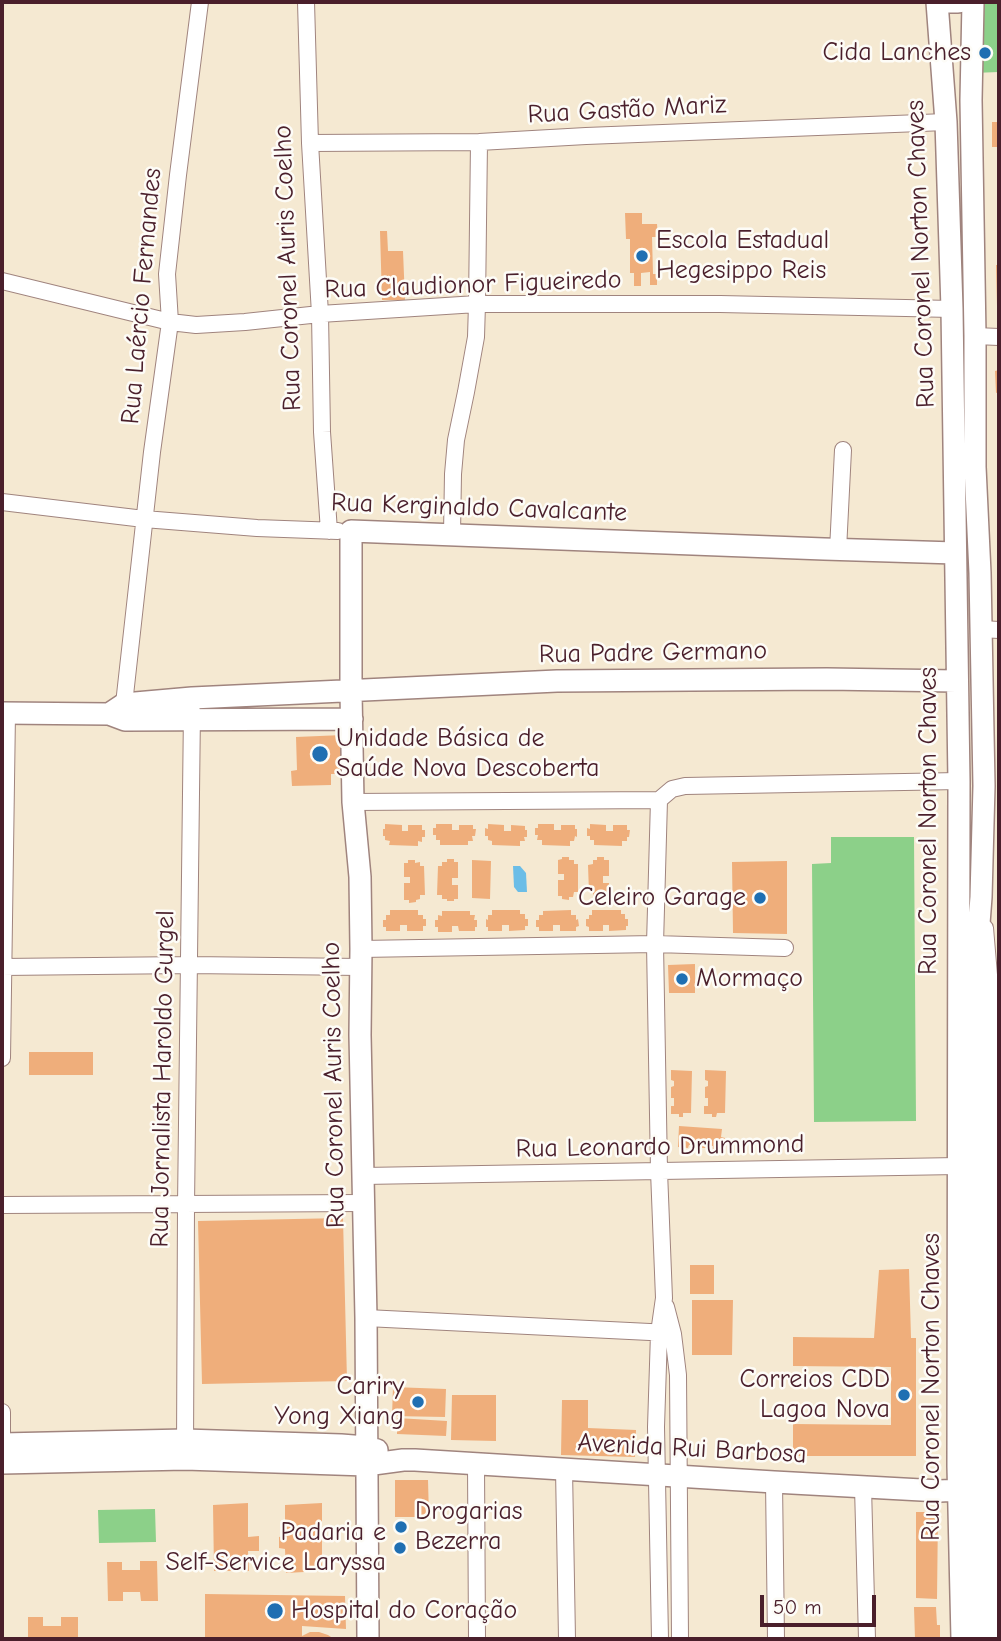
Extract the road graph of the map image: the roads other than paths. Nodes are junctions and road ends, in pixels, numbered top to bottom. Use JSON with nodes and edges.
{"nodes":[{"id":1,"x":200,"y":2,"type":"edge"},
{"id":2,"x":306,"y":2,"type":"edge"},
{"id":3,"x":937,"y":2,"type":"edge"},
{"id":4,"x":948,"y":2,"type":"edge"},
{"id":5,"x":958,"y":2,"type":"edge"},
{"id":6,"x":973,"y":2,"type":"edge"},
{"id":7,"x":946,"y":122,"type":"junction"},
{"id":8,"x":479,"y":142,"type":"junction"},
{"id":9,"x":310,"y":143,"type":"junction"},
{"id":10,"x":2,"y":281,"type":"edge"},
{"id":11,"x":478,"y":304,"type":"junction"},
{"id":12,"x":952,"y":309,"type":"junction"},
{"id":13,"x":320,"y":314,"type":"junction"},
{"id":14,"x":170,"y":322,"type":"junction"},
{"id":15,"x":975,"y":337,"type":"junction"},
{"id":16,"x":999,"y":337,"type":"edge"},
{"id":17,"x":844,"y":450,"type":"dead end"},
{"id":18,"x":965,"y":466,"type":"junction"},
{"id":19,"x":2,"y":502,"type":"edge"},
{"id":20,"x":144,"y":519,"type":"junction"},
{"id":21,"x":329,"y":531,"type":"junction"},
{"id":22,"x":351,"y":531,"type":"junction"},
{"id":23,"x":452,"y":534,"type":"junction"},
{"id":24,"x":838,"y":550,"type":"junction"},
{"id":25,"x":955,"y":553,"type":"junction"},
{"id":26,"x":990,"y":629,"type":"edge"},
{"id":27,"x":956,"y":681,"type":"junction"},
{"id":28,"x":351,"y":692,"type":"junction"},
{"id":29,"x":192,"y":698,"type":"junction"},
{"id":30,"x":119,"y":712,"type":"junction"},
{"id":31,"x":5,"y":713,"type":"edge"},
{"id":32,"x":957,"y":715,"type":"junction"},
{"id":33,"x":982,"y":715,"type":"junction"},
{"id":34,"x":352,"y":719,"type":"junction"},
{"id":35,"x":192,"y":720,"type":"junction"},
{"id":36,"x":959,"y":781,"type":"junction"},
{"id":37,"x":992,"y":785,"type":"edge"},
{"id":38,"x":659,"y":800,"type":"junction"},
{"id":39,"x":353,"y":802,"type":"junction"},
{"id":40,"x":981,"y":898,"type":"junction"},
{"id":41,"x":655,"y":944,"type":"junction"},
{"id":42,"x":785,"y":948,"type":"dead end"},
{"id":43,"x":361,"y":958,"type":"junction"},
{"id":44,"x":189,"y":965,"type":"junction"},
{"id":45,"x":3,"y":967,"type":"edge"},
{"id":46,"x":2,"y":1058,"type":"edge"},
{"id":47,"x":996,"y":1106,"type":"edge"},
{"id":48,"x":958,"y":1166,"type":"junction"},
{"id":49,"x":659,"y":1171,"type":"junction"},
{"id":50,"x":363,"y":1176,"type":"junction"},
{"id":51,"x":363,"y":1203,"type":"junction"},
{"id":52,"x":2,"y":1205,"type":"edge"},
{"id":53,"x":186,"y":1205,"type":"junction"},
{"id":54,"x":366,"y":1318,"type":"junction"},
{"id":55,"x":989,"y":1320,"type":"edge"},
{"id":56,"x":666,"y":1333,"type":"junction"},
{"id":57,"x":2,"y":1412,"type":"edge"},
{"id":58,"x":2,"y":1444,"type":"edge"},
{"id":59,"x":185,"y":1450,"type":"junction"},
{"id":60,"x":366,"y":1456,"type":"junction"},
{"id":61,"x":2,"y":1463,"type":"edge"},
{"id":62,"x":476,"y":1464,"type":"junction"},
{"id":63,"x":564,"y":1469,"type":"junction"},
{"id":64,"x":657,"y":1475,"type":"junction"},
{"id":65,"x":679,"y":1476,"type":"junction"},
{"id":66,"x":774,"y":1482,"type":"junction"},
{"id":67,"x":982,"y":1484,"type":"edge"},
{"id":68,"x":863,"y":1487,"type":"junction"},
{"id":69,"x":368,"y":1639,"type":"edge"},
{"id":70,"x":477,"y":1639,"type":"edge"},
{"id":71,"x":567,"y":1639,"type":"edge"},
{"id":72,"x":660,"y":1639,"type":"edge"},
{"id":73,"x":680,"y":1639,"type":"edge"},
{"id":74,"x":776,"y":1639,"type":"edge"},
{"id":75,"x":867,"y":1639,"type":"edge"},
{"id":76,"x":962,"y":1639,"type":"edge"},
{"id":77,"x":980,"y":1639,"type":"edge"},
{"id":78,"x":996,"y":1639,"type":"edge"}],
"edges":[{"from":1,"to":14,"type":"street","name":"Rua Laércio Fernandes"},
{"from":2,"to":9,"type":"street","name":"Rua Coronel Auris Coelho"},
{"from":3,"to":7,"type":"main road","name":"Rua Coronel Norton Chaves"},
{"from":4,"to":5,"type":"main road"},
{"from":6,"to":15,"type":"main road","name":"Rua Coronel Norton Chaves"},
{"from":7,"to":8,"type":"street","name":"Rua Gastão Mariz"},
{"from":7,"to":12,"type":"main road","name":"Rua Coronel Norton Chaves"},
{"from":8,"to":9,"type":"street","name":"Rua Gastão Mariz"},
{"from":8,"to":11,"type":"street"},
{"from":9,"to":13,"type":"street","name":"Rua Coronel Auris Coelho"},
{"from":10,"to":14,"type":"street","name":"Rua Claudionor Figueiredo"},
{"from":11,"to":12,"type":"street","name":"Rua Claudionor Figueiredo"},
{"from":11,"to":13,"type":"street","name":"Rua Claudionor Figueiredo"},
{"from":11,"to":23,"type":"street"},
{"from":12,"to":18,"type":"main road","name":"Rua Coronel Norton Chaves"},
{"from":13,"to":14,"type":"street","name":"Rua Claudionor Figueiredo"},
{"from":13,"to":21,"type":"street","name":"Rua Coronel Auris Coelho"},
{"from":14,"to":20,"type":"street","name":"Rua Laércio Fernandes"},
{"from":15,"to":16,"type":"street"},
{"from":15,"to":18,"type":"main road","name":"Rua Coronel Norton Chaves"},
{"from":17,"to":24,"type":"street"},
{"from":18,"to":25,"type":"main road","name":"Rua Coronel Norton Chaves"},
{"from":18,"to":26,"type":"main road","name":"Rua Coronel Norton Chaves"},
{"from":19,"to":20,"type":"street","name":"Rua Kerginaldo Cavalcante"},
{"from":20,"to":21,"type":"street","name":"Rua Kerginaldo Cavalcante"},
{"from":20,"to":30,"type":"street","name":"Rua Laércio Fernandes"},
{"from":21,"to":22,"type":"street","name":"Rua Kerginaldo Cavalcante"},
{"from":22,"to":23,"type":"main road","name":"Rua Kerginaldo Cavalcante"},
{"from":22,"to":28,"type":"main road","name":"Rua Coronel Auris Coelho"},
{"from":23,"to":24,"type":"main road","name":"Rua Kerginaldo Cavalcante"},
{"from":24,"to":25,"type":"main road","name":"Rua Kerginaldo Cavalcante"},
{"from":25,"to":27,"type":"main road","name":"Rua Coronel Norton Chaves"},
{"from":26,"to":33,"type":"main road","name":"Rua Coronel Norton Chaves"},
{"from":27,"to":28,"type":"main road","name":"Rua Padre Germano"},
{"from":27,"to":32,"type":"main road","name":"Rua Coronel Norton Chaves"},
{"from":28,"to":29,"type":"main road","name":"Rua Padre Germano"},
{"from":28,"to":34,"type":"main road","name":"Rua Coronel Auris Coelho"},
{"from":29,"to":30,"type":"main road","name":"Rua Padre Germano"},
{"from":29,"to":35,"type":"street","name":"Rua Jornalista Haroldo Gurgel"},
{"from":30,"to":31,"type":"main road"},
{"from":30,"to":35,"type":"main road"},
{"from":31,"to":45,"type":"street"},
{"from":32,"to":33,"type":"main road"},
{"from":32,"to":36,"type":"main road","name":"Rua Coronel Norton Chaves"},
{"from":33,"to":37,"type":"main road","name":"Rua Coronel Norton Chaves"},
{"from":34,"to":35,"type":"main road"},
{"from":34,"to":39,"type":"main road","name":"Rua Coronel Auris Coelho"},
{"from":35,"to":44,"type":"street","name":"Rua Jornalista Haroldo Gurgel"},
{"from":36,"to":38,"type":"street"},
{"from":36,"to":48,"type":"main road","name":"Rua Coronel Norton Chaves"},
{"from":37,"to":40,"type":"main road","name":"Rua Coronel Norton Chaves"},
{"from":38,"to":39,"type":"street"},
{"from":38,"to":41,"type":"street"},
{"from":39,"to":43,"type":"main road","name":"Rua Coronel Auris Coelho"},
{"from":40,"to":47,"type":"street","name":"Rua Coronel Norton Chaves"},
{"from":40,"to":55,"type":"main road","name":"Rua Coronel Norton Chaves"},
{"from":41,"to":42,"type":"street"},
{"from":41,"to":43,"type":"street"},
{"from":41,"to":49,"type":"street"},
{"from":43,"to":44,"type":"street"},
{"from":43,"to":50,"type":"main road","name":"Rua Coronel Auris Coelho"},
{"from":44,"to":45,"type":"street"},
{"from":44,"to":53,"type":"street","name":"Rua Jornalista Haroldo Gurgel"},
{"from":45,"to":46,"type":"street"},
{"from":47,"to":55,"type":"street","name":"Rua Coronel Norton Chaves"},
{"from":48,"to":49,"type":"street","name":"Rua Leonardo Drummond"},
{"from":48,"to":67,"type":"main road","name":"Rua Coronel Norton Chaves"},
{"from":49,"to":50,"type":"street","name":"Rua Leonardo Drummond"},
{"from":49,"to":56,"type":"street"},
{"from":50,"to":51,"type":"main road","name":"Rua Coronel Auris Coelho"},
{"from":51,"to":53,"type":"street"},
{"from":51,"to":54,"type":"main road","name":"Rua Coronel Auris Coelho"},
{"from":52,"to":53,"type":"street"},
{"from":53,"to":59,"type":"street","name":"Rua Jornalista Haroldo Gurgel"},
{"from":54,"to":56,"type":"street"},
{"from":54,"to":60,"type":"main road","name":"Rua Coronel Auris Coelho"},
{"from":55,"to":67,"type":"main road","name":"Rua Coronel Norton Chaves"},
{"from":56,"to":64,"type":"street"},
{"from":56,"to":65,"type":"street"},
{"from":57,"to":58,"type":"street"},
{"from":58,"to":59,"type":"main road","name":"Avenida Rui Barbosa"},
{"from":58,"to":61,"type":"street"},
{"from":59,"to":60,"type":"main road","name":"Avenida Rui Barbosa"},
{"from":59,"to":61,"type":"main road","name":"Avenida Rui Barbosa"},
{"from":60,"to":62,"type":"main road","name":"Avenida Rui Barbosa"},
{"from":60,"to":69,"type":"main road","name":"Rua Coronel Auris Coelho"},
{"from":62,"to":63,"type":"main road","name":"Avenida Rui Barbosa"},
{"from":62,"to":70,"type":"street"},
{"from":63,"to":64,"type":"main road","name":"Avenida Rui Barbosa"},
{"from":63,"to":71,"type":"street"},
{"from":64,"to":65,"type":"main road","name":"Avenida Rui Barbosa"},
{"from":64,"to":72,"type":"street"},
{"from":65,"to":66,"type":"main road","name":"Avenida Rui Barbosa"},
{"from":65,"to":73,"type":"street"},
{"from":66,"to":68,"type":"main road","name":"Avenida Rui Barbosa"},
{"from":66,"to":74,"type":"street"},
{"from":67,"to":68,"type":"main road","name":"Avenida Rui Barbosa"},
{"from":67,"to":76,"type":"main road","name":"Rua Coronel Norton Chaves"},
{"from":67,"to":77,"type":"main road","name":"Rua Coronel Norton Chaves"},
{"from":67,"to":78,"type":"street","name":"Rua Coronel Norton Chaves"},
{"from":68,"to":75,"type":"street"}]}
